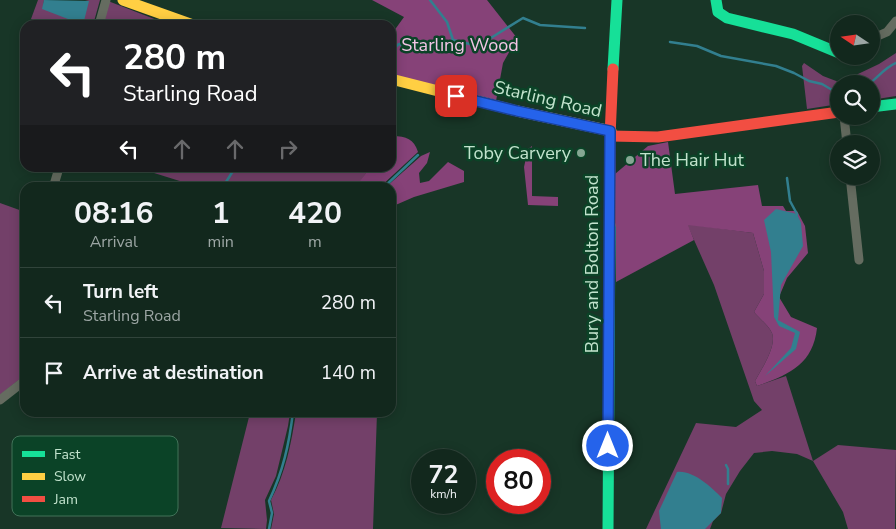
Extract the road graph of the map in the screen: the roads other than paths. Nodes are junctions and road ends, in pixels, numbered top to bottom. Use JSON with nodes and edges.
{"nodes":[{"id":1,"x":106,"y":0,"type":"edge"},
{"id":2,"x":123,"y":0,"type":"edge"},
{"id":3,"x":617,"y":0,"type":"edge"},
{"id":4,"x":716,"y":0,"type":"edge"},
{"id":5,"x":100,"y":20,"type":"edge"},
{"id":6,"x":179,"y":20,"type":"edge"},
{"id":7,"x":896,"y":21,"type":"edge"},
{"id":8,"x":880,"y":35,"type":"edge"},
{"id":9,"x":830,"y":51,"type":"edge"},
{"id":10,"x":396,"y":81,"type":"edge"},
{"id":11,"x":896,"y":104,"type":"edge"},
{"id":12,"x":880,"y":106,"type":"edge"},
{"id":13,"x":830,"y":113,"type":"edge"},
{"id":14,"x":610,"y":134,"type":"junction"},
{"id":15,"x":851,"y":185,"type":"edge"},
{"id":16,"x":859,"y":260,"type":"dead end"},
{"id":17,"x":20,"y":384,"type":"edge"},
{"id":18,"x":0,"y":400,"type":"edge"},
{"id":19,"x":608,"y":529,"type":"edge"}],
"edges":[{"from":1,"to":5,"type":"street"},
{"from":2,"to":6,"type":"main road"},
{"from":3,"to":14,"type":"main road","name":"Bury and Bolton Road"},
{"from":4,"to":9,"type":"main road"},
{"from":7,"to":8,"type":"street"},
{"from":10,"to":14,"type":"main road","name":"Starling Road"},
{"from":11,"to":12,"type":"main road"},
{"from":13,"to":14,"type":"main road","name":"Starling Road"},
{"from":14,"to":19,"type":"main road","name":"Bury and Bolton Road"},
{"from":15,"to":16,"type":"street"},
{"from":17,"to":18,"type":"street"}]}
